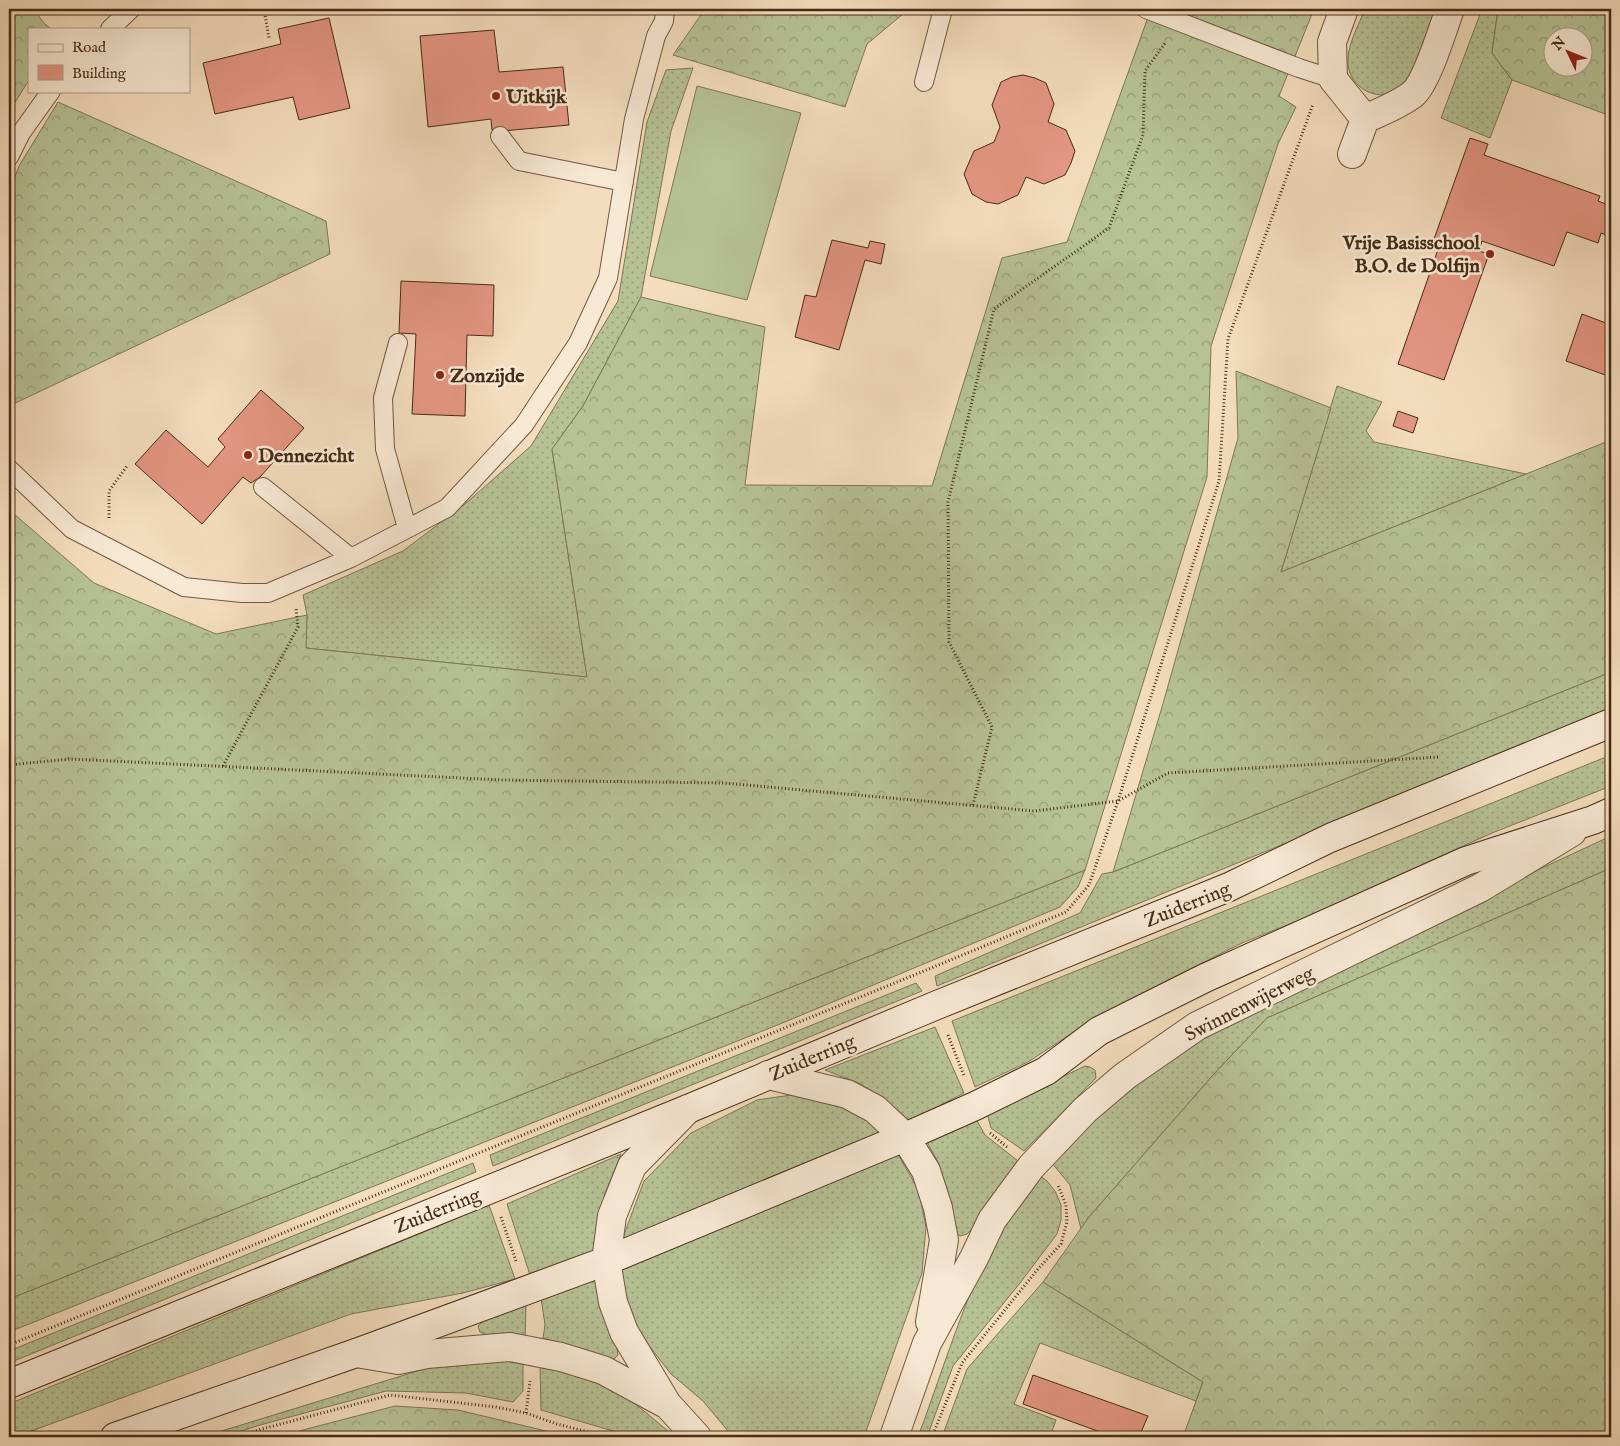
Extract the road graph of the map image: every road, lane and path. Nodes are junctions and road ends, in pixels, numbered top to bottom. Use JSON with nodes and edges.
{"nodes":[{"id":1,"x":131,"y":9,"type":"edge"},
{"id":2,"x":264,"y":9,"type":"edge"},
{"id":3,"x":665,"y":9,"type":"edge"},
{"id":4,"x":943,"y":9,"type":"edge"},
{"id":5,"x":1146,"y":9,"type":"edge"},
{"id":6,"x":1344,"y":9,"type":"edge"},
{"id":7,"x":1450,"y":9,"type":"edge"},
{"id":8,"x":1180,"y":22,"type":"junction"},
{"id":9,"x":111,"y":28,"type":"edge"},
{"id":10,"x":270,"y":38,"type":"dead end"},
{"id":11,"x":1333,"y":79,"type":"junction"},
{"id":12,"x":924,"y":82,"type":"dead end"},
{"id":13,"x":50,"y":92,"type":"edge"},
{"id":14,"x":1314,"y":102,"type":"dead end"},
{"id":15,"x":1365,"y":119,"type":"junction"},
{"id":16,"x":500,"y":136,"type":"dead end"},
{"id":17,"x":1352,"y":154,"type":"dead end"},
{"id":18,"x":9,"y":157,"type":"edge"},
{"id":19,"x":624,"y":182,"type":"junction"},
{"id":20,"x":398,"y":343,"type":"dead end"},
{"id":21,"x":127,"y":466,"type":"dead end"},
{"id":22,"x":9,"y":469,"type":"edge"},
{"id":23,"x":263,"y":487,"type":"dead end"},
{"id":24,"x":407,"y":528,"type":"junction"},
{"id":25,"x":109,"y":548,"type":"junction"},
{"id":26,"x":351,"y":558,"type":"junction"},
{"id":27,"x":294,"y":582,"type":"junction"},
{"id":28,"x":1611,"y":723,"type":"edge"},
{"id":29,"x":1441,"y":757,"type":"dead end"},
{"id":30,"x":9,"y":765,"type":"edge"},
{"id":31,"x":223,"y":766,"type":"junction"},
{"id":32,"x":1118,"y":800,"type":"junction"},
{"id":33,"x":973,"y":805,"type":"junction"},
{"id":34,"x":1602,"y":816,"type":"edge"},
{"id":35,"x":768,"y":1075,"type":"junction"},
{"id":36,"x":688,"y":1109,"type":"junction"},
{"id":37,"x":905,"y":1137,"type":"junction"},
{"id":38,"x":606,"y":1262,"type":"junction"},
{"id":39,"x":927,"y":1343,"type":"junction"},
{"id":40,"x":9,"y":1345,"type":"edge"},
{"id":41,"x":356,"y":1353,"type":"junction"},
{"id":42,"x":9,"y":1384,"type":"edge"},
{"id":43,"x":667,"y":1404,"type":"junction"},
{"id":44,"x":115,"y":1437,"type":"edge"},
{"id":45,"x":236,"y":1437,"type":"edge"},
{"id":46,"x":608,"y":1437,"type":"edge"},
{"id":47,"x":697,"y":1437,"type":"edge"},
{"id":48,"x":894,"y":1437,"type":"edge"}],
"edges":[{"from":1,"to":9,"type":"lane"},
{"from":2,"to":10,"type":"path"},
{"from":3,"to":19,"type":"lane"},
{"from":4,"to":12,"type":"lane"},
{"from":5,"to":8,"type":"lane"},
{"from":6,"to":11,"type":"main road"},
{"from":7,"to":15,"type":"main road"},
{"from":8,"to":11,"type":"lane"},
{"from":8,"to":33,"type":"path"},
{"from":11,"to":15,"type":"main road"},
{"from":13,"to":18,"type":"lane"},
{"from":14,"to":32,"type":"path"},
{"from":15,"to":17,"type":"main road"},
{"from":16,"to":19,"type":"lane"},
{"from":19,"to":24,"type":"lane"},
{"from":20,"to":24,"type":"lane"},
{"from":21,"to":25,"type":"path"},
{"from":22,"to":25,"type":"lane"},
{"from":23,"to":26,"type":"lane"},
{"from":24,"to":26,"type":"lane"},
{"from":25,"to":27,"type":"lane"},
{"from":26,"to":27,"type":"lane"},
{"from":27,"to":31,"type":"path"},
{"from":28,"to":35,"type":"main road","name":"Zuiderring"},
{"from":29,"to":32,"type":"path"},
{"from":30,"to":31,"type":"path"},
{"from":31,"to":33,"type":"path"},
{"from":32,"to":33,"type":"path"},
{"from":32,"to":40,"type":"path"},
{"from":34,"to":37,"type":"main road"},
{"from":34,"to":39,"type":"main road","name":"Swinnenwijerweg"},
{"from":35,"to":36,"type":"main road","name":"Zuiderring"},
{"from":35,"to":37,"type":"main road","name":"Swinnenwijerweg"},
{"from":36,"to":38,"type":"main road"},
{"from":36,"to":42,"type":"main road","name":"Zuiderring"},
{"from":37,"to":38,"type":"main road"},
{"from":37,"to":39,"type":"main road","name":"Swinnenwijerweg"},
{"from":38,"to":41,"type":"main road"},
{"from":38,"to":43,"type":"main road"},
{"from":39,"to":48,"type":"main road","name":"Swinnenwijerweg"},
{"from":41,"to":43,"type":"main road"},
{"from":41,"to":44,"type":"main road"},
{"from":43,"to":47,"type":"main road"},
{"from":45,"to":46,"type":"path"}]}
